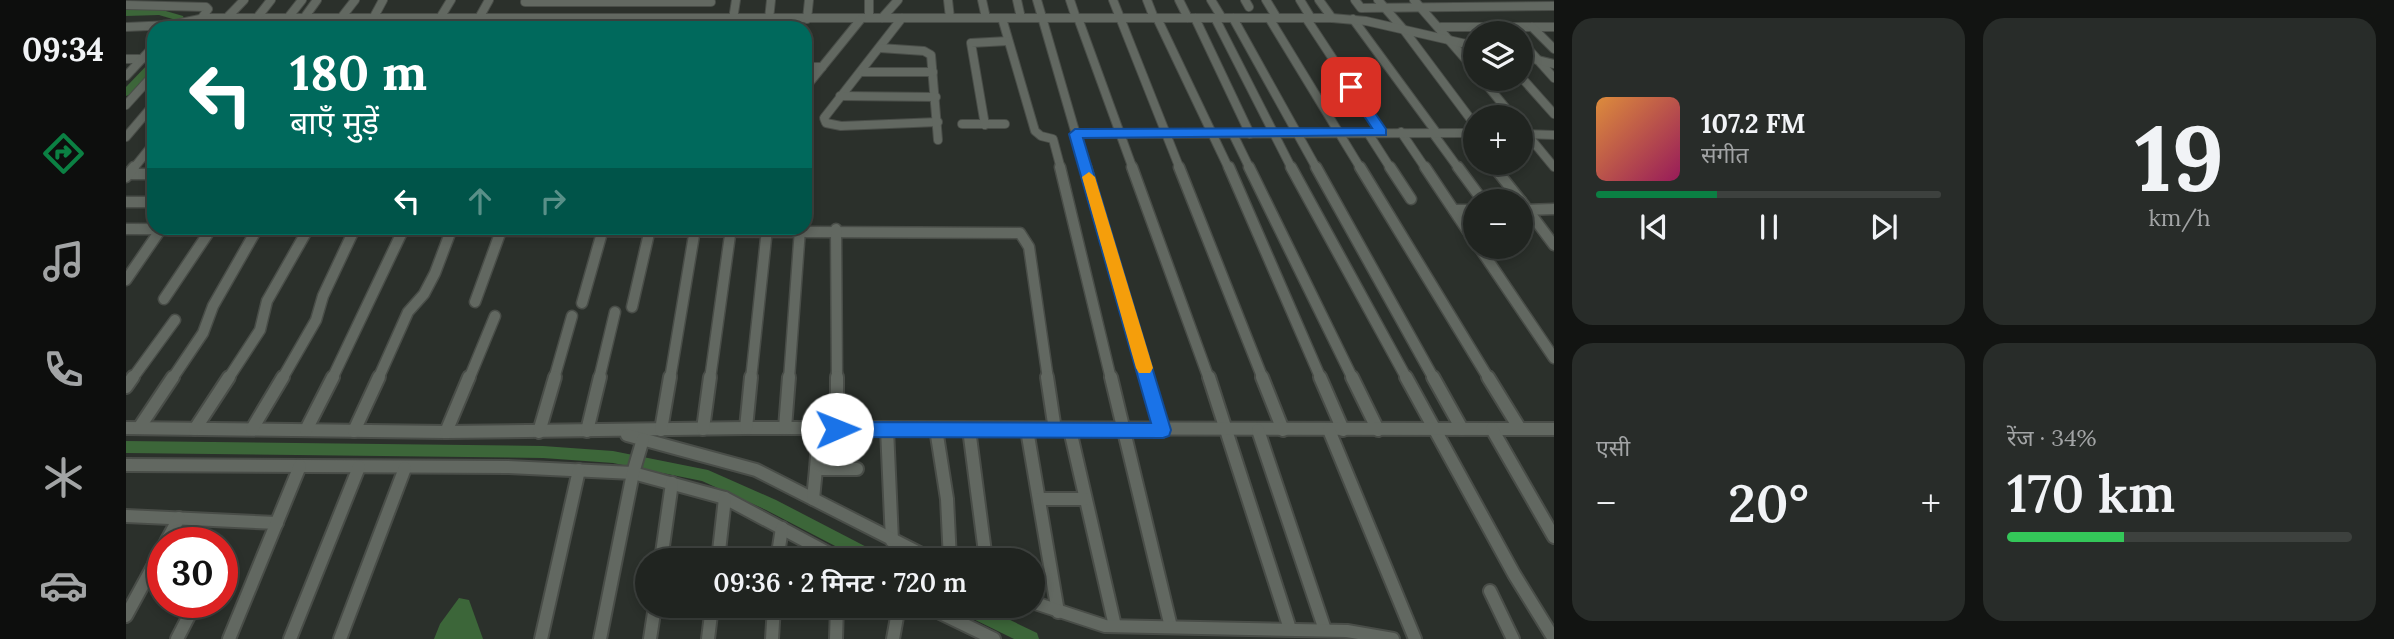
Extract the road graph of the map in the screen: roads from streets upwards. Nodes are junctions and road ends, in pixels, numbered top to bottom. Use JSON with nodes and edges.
{"nodes":[{"id":1,"x":130,"y":0,"type":"edge"},
{"id":2,"x":244,"y":0,"type":"edge"},
{"id":3,"x":271,"y":0,"type":"edge"},
{"id":4,"x":302,"y":0,"type":"edge"},
{"id":5,"x":317,"y":0,"type":"edge"},
{"id":6,"x":355,"y":0,"type":"edge"},
{"id":7,"x":383,"y":0,"type":"edge"},
{"id":8,"x":451,"y":0,"type":"edge"},
{"id":9,"x":489,"y":0,"type":"edge"},
{"id":10,"x":736,"y":0,"type":"edge"},
{"id":11,"x":771,"y":0,"type":"edge"},
{"id":12,"x":808,"y":0,"type":"edge"},
{"id":13,"x":869,"y":0,"type":"edge"},
{"id":14,"x":898,"y":0,"type":"edge"},
{"id":15,"x":947,"y":0,"type":"edge"},
{"id":16,"x":982,"y":0,"type":"edge"},
{"id":17,"x":1017,"y":0,"type":"edge"},
{"id":18,"x":1037,"y":0,"type":"edge"},
{"id":19,"x":1070,"y":0,"type":"edge"},
{"id":20,"x":1113,"y":0,"type":"edge"},
{"id":21,"x":1147,"y":0,"type":"edge"},
{"id":22,"x":1179,"y":0,"type":"edge"},
{"id":23,"x":1211,"y":0,"type":"edge"},
{"id":24,"x":1266,"y":0,"type":"edge"},
{"id":25,"x":1300,"y":0,"type":"edge"},
{"id":26,"x":1319,"y":0,"type":"edge"},
{"id":27,"x":1355,"y":0,"type":"edge"},
{"id":28,"x":1378,"y":0,"type":"edge"},
{"id":29,"x":1414,"y":0,"type":"edge"},
{"id":30,"x":1439,"y":0,"type":"edge"},
{"id":31,"x":1465,"y":0,"type":"edge"},
{"id":32,"x":1491,"y":0,"type":"edge"},
{"id":33,"x":1528,"y":0,"type":"edge"},
{"id":34,"x":526,"y":1,"type":"edge"},
{"id":35,"x":560,"y":1,"type":"edge"},
{"id":36,"x":584,"y":1,"type":"edge"},
{"id":37,"x":620,"y":1,"type":"edge"},
{"id":38,"x":653,"y":1,"type":"edge"},
{"id":39,"x":686,"y":1,"type":"edge"},
{"id":40,"x":711,"y":1,"type":"edge"},
{"id":41,"x":164,"y":3,"type":"edge"},
{"id":42,"x":126,"y":5,"type":"edge"},
{"id":43,"x":1534,"y":6,"type":"junction"},
{"id":44,"x":1554,"y":6,"type":"edge"},
{"id":45,"x":1446,"y":7,"type":"junction"},
{"id":46,"x":1472,"y":7,"type":"junction"},
{"id":47,"x":1498,"y":7,"type":"junction"},
{"id":48,"x":1361,"y":8,"type":"junction"},
{"id":49,"x":1384,"y":8,"type":"junction"},
{"id":50,"x":1421,"y":8,"type":"junction"},
{"id":51,"x":205,"y":18,"type":"junction"},
{"id":52,"x":226,"y":18,"type":"junction"},
{"id":53,"x":257,"y":18,"type":"junction"},
{"id":54,"x":288,"y":18,"type":"junction"},
{"id":55,"x":304,"y":18,"type":"junction"},
{"id":56,"x":327,"y":18,"type":"junction"},
{"id":57,"x":345,"y":18,"type":"junction"},
{"id":58,"x":374,"y":18,"type":"junction"},
{"id":59,"x":401,"y":18,"type":"junction"},
{"id":60,"x":437,"y":18,"type":"junction"},
{"id":61,"x":461,"y":18,"type":"junction"},
{"id":62,"x":479,"y":18,"type":"junction"},
{"id":63,"x":492,"y":18,"type":"junction"},
{"id":64,"x":519,"y":18,"type":"junction"},
{"id":65,"x":865,"y":18,"type":"junction"},
{"id":66,"x":882,"y":18,"type":"junction"},
{"id":67,"x":902,"y":18,"type":"junction"},
{"id":68,"x":950,"y":18,"type":"junction"},
{"id":69,"x":986,"y":18,"type":"junction"},
{"id":70,"x":1002,"y":18,"type":"junction"},
{"id":71,"x":1021,"y":18,"type":"junction"},
{"id":72,"x":1042,"y":18,"type":"junction"},
{"id":73,"x":1077,"y":18,"type":"junction"},
{"id":74,"x":1120,"y":18,"type":"junction"},
{"id":75,"x":1156,"y":18,"type":"junction"},
{"id":76,"x":1192,"y":18,"type":"junction"},
{"id":77,"x":1218,"y":18,"type":"junction"},
{"id":78,"x":1233,"y":18,"type":"junction"},
{"id":79,"x":1273,"y":18,"type":"junction"},
{"id":80,"x":1308,"y":18,"type":"junction"},
{"id":81,"x":1332,"y":18,"type":"junction"},
{"id":82,"x":551,"y":19,"type":"joint"},
{"id":83,"x":577,"y":19,"type":"joint"},
{"id":84,"x":623,"y":19,"type":"joint"},
{"id":85,"x":640,"y":19,"type":"joint"},
{"id":86,"x":708,"y":19,"type":"junction"},
{"id":87,"x":733,"y":19,"type":"junction"},
{"id":88,"x":769,"y":19,"type":"junction"},
{"id":89,"x":785,"y":19,"type":"joint"},
{"id":90,"x":807,"y":19,"type":"junction"},
{"id":91,"x":1353,"y":19,"type":"junction"},
{"id":92,"x":186,"y":21,"type":"edge"},
{"id":93,"x":202,"y":21,"type":"edge"},
{"id":94,"x":223,"y":21,"type":"edge"},
{"id":95,"x":254,"y":21,"type":"edge"},
{"id":96,"x":286,"y":21,"type":"edge"},
{"id":97,"x":325,"y":21,"type":"edge"},
{"id":98,"x":344,"y":21,"type":"edge"},
{"id":99,"x":372,"y":21,"type":"edge"},
{"id":100,"x":399,"y":21,"type":"edge"},
{"id":101,"x":434,"y":21,"type":"edge"},
{"id":102,"x":460,"y":21,"type":"edge"},
{"id":103,"x":490,"y":21,"type":"edge"},
{"id":104,"x":518,"y":21,"type":"edge"},
{"id":105,"x":1371,"y":23,"type":"junction"},
{"id":106,"x":126,"y":27,"type":"edge"},
{"id":107,"x":147,"y":27,"type":"edge"},
{"id":108,"x":1441,"y":27,"type":"junction"},
{"id":109,"x":1533,"y":27,"type":"edge"},
{"id":110,"x":1554,"y":27,"type":"edge"},
{"id":111,"x":1533,"y":28,"type":"edge"},
{"id":112,"x":1463,"y":29,"type":"edge"},
{"id":113,"x":1405,"y":30,"type":"junction"},
{"id":114,"x":1008,"y":41,"type":"junction"},
{"id":115,"x":1452,"y":41,"type":"junction"},
{"id":116,"x":1463,"y":43,"type":"edge"},
{"id":117,"x":880,"y":48,"type":"junction"},
{"id":118,"x":1554,"y":49,"type":"edge"},
{"id":119,"x":147,"y":54,"type":"edge"},
{"id":120,"x":1533,"y":54,"type":"edge"},
{"id":121,"x":1463,"y":55,"type":"edge"},
{"id":122,"x":126,"y":59,"type":"edge"},
{"id":123,"x":142,"y":59,"type":"junction"},
{"id":124,"x":1533,"y":59,"type":"edge"},
{"id":125,"x":1539,"y":60,"type":"junction"},
{"id":126,"x":1554,"y":64,"type":"edge"},
{"id":127,"x":812,"y":67,"type":"edge"},
{"id":128,"x":822,"y":67,"type":"junction"},
{"id":129,"x":862,"y":72,"type":"junction"},
{"id":130,"x":933,"y":72,"type":"junction"},
{"id":131,"x":126,"y":76,"type":"edge"},
{"id":132,"x":812,"y":78,"type":"edge"},
{"id":133,"x":1554,"y":78,"type":"edge"},
{"id":134,"x":147,"y":82,"type":"edge"},
{"id":135,"x":1533,"y":90,"type":"edge"},
{"id":136,"x":1492,"y":91,"type":"edge"},
{"id":137,"x":840,"y":96,"type":"junction"},
{"id":138,"x":936,"y":97,"type":"junction"},
{"id":139,"x":126,"y":105,"type":"edge"},
{"id":140,"x":1503,"y":105,"type":"edge"},
{"id":141,"x":147,"y":112,"type":"edge"},
{"id":142,"x":1554,"y":114,"type":"edge"},
{"id":143,"x":1463,"y":115,"type":"edge"},
{"id":144,"x":938,"y":122,"type":"junction"},
{"id":145,"x":962,"y":124,"type":"dead end"},
{"id":146,"x":1005,"y":124,"type":"dead end"},
{"id":147,"x":985,"y":125,"type":"junction"},
{"id":148,"x":1463,"y":131,"type":"edge"},
{"id":149,"x":1368,"y":132,"type":"junction"},
{"id":150,"x":1381,"y":132,"type":"junction"},
{"id":151,"x":1401,"y":132,"type":"junction"},
{"id":152,"x":1434,"y":132,"type":"junction"},
{"id":153,"x":1339,"y":133,"type":"junction"},
{"id":154,"x":1533,"y":133,"type":"edge"},
{"id":155,"x":1075,"y":134,"type":"junction"},
{"id":156,"x":1118,"y":134,"type":"junction"},
{"id":157,"x":1168,"y":134,"type":"junction"},
{"id":158,"x":1214,"y":134,"type":"junction"},
{"id":159,"x":1233,"y":134,"type":"junction"},
{"id":160,"x":1250,"y":134,"type":"junction"},
{"id":161,"x":1272,"y":134,"type":"junction"},
{"id":162,"x":1296,"y":134,"type":"junction"},
{"id":163,"x":1554,"y":135,"type":"edge"},
{"id":164,"x":126,"y":136,"type":"edge"},
{"id":165,"x":938,"y":139,"type":"dead end"},
{"id":166,"x":1533,"y":144,"type":"edge"},
{"id":167,"x":147,"y":154,"type":"edge"},
{"id":168,"x":1554,"y":167,"type":"edge"},
{"id":169,"x":147,"y":175,"type":"edge"},
{"id":170,"x":127,"y":176,"type":"edge"},
{"id":171,"x":1474,"y":189,"type":"edge"},
{"id":172,"x":1411,"y":199,"type":"dead end"},
{"id":173,"x":126,"y":202,"type":"edge"},
{"id":174,"x":147,"y":202,"type":"edge"},
{"id":175,"x":1533,"y":206,"type":"edge"},
{"id":176,"x":1554,"y":209,"type":"edge"},
{"id":177,"x":1454,"y":210,"type":"junction"},
{"id":178,"x":1463,"y":210,"type":"edge"},
{"id":179,"x":1533,"y":219,"type":"edge"},
{"id":180,"x":1463,"y":224,"type":"edge"},
{"id":181,"x":126,"y":229,"type":"edge"},
{"id":182,"x":147,"y":229,"type":"edge"},
{"id":183,"x":812,"y":229,"type":"edge"},
{"id":184,"x":836,"y":229,"type":"junction"},
{"id":185,"x":157,"y":235,"type":"edge"},
{"id":186,"x":207,"y":235,"type":"edge"},
{"id":187,"x":254,"y":235,"type":"edge"},
{"id":188,"x":312,"y":235,"type":"edge"},
{"id":189,"x":351,"y":235,"type":"edge"},
{"id":190,"x":400,"y":235,"type":"edge"},
{"id":191,"x":450,"y":235,"type":"edge"},
{"id":192,"x":499,"y":235,"type":"edge"},
{"id":193,"x":601,"y":235,"type":"edge"},
{"id":194,"x":649,"y":235,"type":"edge"},
{"id":195,"x":694,"y":235,"type":"edge"},
{"id":196,"x":730,"y":235,"type":"edge"},
{"id":197,"x":766,"y":235,"type":"edge"},
{"id":198,"x":800,"y":235,"type":"edge"},
{"id":199,"x":1554,"y":245,"type":"edge"},
{"id":200,"x":1487,"y":259,"type":"edge"},
{"id":201,"x":126,"y":280,"type":"edge"},
{"id":202,"x":164,"y":299,"type":"dead end"},
{"id":203,"x":475,"y":302,"type":"dead end"},
{"id":204,"x":582,"y":303,"type":"dead end"},
{"id":205,"x":632,"y":307,"type":"dead end"},
{"id":206,"x":615,"y":312,"type":"dead end"},
{"id":207,"x":495,"y":316,"type":"dead end"},
{"id":208,"x":572,"y":316,"type":"dead end"},
{"id":209,"x":175,"y":320,"type":"dead end"},
{"id":210,"x":1554,"y":358,"type":"edge"},
{"id":211,"x":126,"y":387,"type":"edge"},
{"id":212,"x":126,"y":428,"type":"edge"},
{"id":213,"x":139,"y":428,"type":"junction"},
{"id":214,"x":746,"y":428,"type":"junction"},
{"id":215,"x":785,"y":428,"type":"junction"},
{"id":216,"x":195,"y":429,"type":"junction"},
{"id":217,"x":252,"y":429,"type":"junction"},
{"id":218,"x":703,"y":429,"type":"junction"},
{"id":219,"x":819,"y":429,"type":"junction"},
{"id":220,"x":837,"y":429,"type":"junction"},
{"id":221,"x":887,"y":429,"type":"junction"},
{"id":222,"x":936,"y":429,"type":"junction"},
{"id":223,"x":969,"y":429,"type":"junction"},
{"id":224,"x":1435,"y":429,"type":"junction"},
{"id":225,"x":1462,"y":429,"type":"junction"},
{"id":226,"x":1492,"y":429,"type":"junction"},
{"id":227,"x":1520,"y":429,"type":"junction"},
{"id":228,"x":1554,"y":429,"type":"edge"},
{"id":229,"x":306,"y":430,"type":"junction"},
{"id":230,"x":661,"y":430,"type":"junction"},
{"id":231,"x":1027,"y":430,"type":"junction"},
{"id":232,"x":1055,"y":430,"type":"junction"},
{"id":233,"x":1070,"y":430,"type":"junction"},
{"id":234,"x":1122,"y":430,"type":"junction"},
{"id":235,"x":1163,"y":430,"type":"junction"},
{"id":236,"x":1228,"y":430,"type":"junction"},
{"id":237,"x":1258,"y":430,"type":"junction"},
{"id":238,"x":1283,"y":430,"type":"junction"},
{"id":239,"x":1329,"y":430,"type":"junction"},
{"id":240,"x":1343,"y":430,"type":"junction"},
{"id":241,"x":1378,"y":430,"type":"junction"},
{"id":242,"x":354,"y":431,"type":"junction"},
{"id":243,"x":587,"y":431,"type":"junction"},
{"id":244,"x":446,"y":432,"type":"junction"},
{"id":245,"x":539,"y":432,"type":"junction"},
{"id":246,"x":614,"y":432,"type":"junction"},
{"id":247,"x":642,"y":443,"type":"junction"},
{"id":248,"x":126,"y":464,"type":"edge"},
{"id":249,"x":300,"y":466,"type":"junction"},
{"id":250,"x":359,"y":467,"type":"junction"},
{"id":251,"x":405,"y":467,"type":"junction"},
{"id":252,"x":634,"y":468,"type":"junction"},
{"id":253,"x":816,"y":468,"type":"junction"},
{"id":254,"x":857,"y":469,"type":"dead end"},
{"id":255,"x":579,"y":470,"type":"junction"},
{"id":256,"x":672,"y":483,"type":"junction"},
{"id":257,"x":725,"y":498,"type":"junction"},
{"id":258,"x":813,"y":499,"type":"junction"},
{"id":259,"x":1039,"y":499,"type":"junction"},
{"id":260,"x":1086,"y":499,"type":"junction"},
{"id":261,"x":126,"y":516,"type":"edge"},
{"id":262,"x":179,"y":519,"type":"junction"},
{"id":263,"x":277,"y":523,"type":"junction"},
{"id":264,"x":174,"y":527,"type":"edge"},
{"id":265,"x":782,"y":528,"type":"junction"},
{"id":266,"x":1554,"y":537,"type":"edge"},
{"id":267,"x":892,"y":541,"type":"junction"},
{"id":268,"x":663,"y":548,"type":"edge"},
{"id":269,"x":719,"y":548,"type":"edge"},
{"id":270,"x":779,"y":548,"type":"edge"},
{"id":271,"x":819,"y":548,"type":"edge"},
{"id":272,"x":907,"y":548,"type":"edge"},
{"id":273,"x":949,"y":548,"type":"edge"},
{"id":274,"x":984,"y":548,"type":"edge"},
{"id":275,"x":147,"y":577,"type":"edge"},
{"id":276,"x":1490,"y":590,"type":"dead end"},
{"id":277,"x":1045,"y":607,"type":"edge"},
{"id":278,"x":1058,"y":612,"type":"junction"},
{"id":279,"x":126,"y":616,"type":"edge"},
{"id":280,"x":187,"y":618,"type":"edge"},
{"id":281,"x":653,"y":618,"type":"edge"},
{"id":282,"x":711,"y":618,"type":"edge"},
{"id":283,"x":773,"y":618,"type":"edge"},
{"id":284,"x":837,"y":618,"type":"edge"},
{"id":285,"x":897,"y":618,"type":"edge"},
{"id":286,"x":946,"y":618,"type":"edge"},
{"id":287,"x":1115,"y":626,"type":"junction"},
{"id":288,"x":1171,"y":627,"type":"junction"},
{"id":289,"x":1290,"y":629,"type":"junction"},
{"id":290,"x":1325,"y":630,"type":"junction"},
{"id":291,"x":971,"y":633,"type":"edge"},
{"id":292,"x":177,"y":639,"type":"edge"},
{"id":293,"x":229,"y":639,"type":"edge"},
{"id":294,"x":290,"y":639,"type":"edge"},
{"id":295,"x":341,"y":639,"type":"edge"},
{"id":296,"x":541,"y":639,"type":"edge"},
{"id":297,"x":600,"y":639,"type":"edge"},
{"id":298,"x":650,"y":639,"type":"edge"},
{"id":299,"x":708,"y":639,"type":"edge"},
{"id":300,"x":772,"y":639,"type":"edge"},
{"id":301,"x":836,"y":639,"type":"edge"},
{"id":302,"x":893,"y":639,"type":"edge"},
{"id":303,"x":995,"y":639,"type":"edge"},
{"id":304,"x":1393,"y":639,"type":"edge"},
{"id":305,"x":1415,"y":639,"type":"edge"},
{"id":306,"x":1513,"y":639,"type":"edge"},
{"id":307,"x":1554,"y":639,"type":"edge"}],
"edges":[{"from":1,"to":42,"type":"street"},
{"from":2,"to":52,"type":"street"},
{"from":3,"to":53,"type":"street"},
{"from":4,"to":54,"type":"street"},
{"from":5,"to":55,"type":"street"},
{"from":6,"to":57,"type":"street"},
{"from":7,"to":58,"type":"street"},
{"from":8,"to":60,"type":"street"},
{"from":9,"to":62,"type":"street"},
{"from":10,"to":87,"type":"street"},
{"from":11,"to":88,"type":"street"},
{"from":12,"to":90,"type":"street"},
{"from":13,"to":65,"type":"street"},
{"from":14,"to":66,"type":"street"},
{"from":15,"to":68,"type":"street"},
{"from":16,"to":69,"type":"street"},
{"from":17,"to":71,"type":"street"},
{"from":18,"to":72,"type":"street"},
{"from":19,"to":73,"type":"street"},
{"from":20,"to":74,"type":"street"},
{"from":21,"to":75,"type":"street"},
{"from":22,"to":76,"type":"street"},
{"from":23,"to":77,"type":"street"},
{"from":24,"to":79,"type":"street"},
{"from":25,"to":80,"type":"street"},
{"from":26,"to":81,"type":"street"},
{"from":27,"to":48,"type":"street"},
{"from":28,"to":49,"type":"street"},
{"from":29,"to":50,"type":"street"},
{"from":30,"to":45,"type":"street"},
{"from":31,"to":46,"type":"street"},
{"from":32,"to":47,"type":"street"},
{"from":33,"to":43,"type":"street"},
{"from":34,"to":35,"type":"street"},
{"from":34,"to":64,"type":"street"},
{"from":35,"to":36,"type":"street"},
{"from":36,"to":37,"type":"street"},
{"from":37,"to":38,"type":"street"},
{"from":38,"to":39,"type":"street"},
{"from":39,"to":40,"type":"street"},
{"from":40,"to":86,"type":"street"},
{"from":41,"to":42,"type":"street"},
{"from":41,"to":51,"type":"street"},
{"from":43,"to":44,"type":"street"},
{"from":43,"to":47,"type":"street"},
{"from":45,"to":46,"type":"street"},
{"from":45,"to":50,"type":"street"},
{"from":46,"to":47,"type":"street"},
{"from":48,"to":49,"type":"street"},
{"from":48,"to":105,"type":"street"},
{"from":49,"to":50,"type":"street"},
{"from":49,"to":113,"type":"street"},
{"from":50,"to":108,"type":"street"},
{"from":51,"to":52,"type":"street"},
{"from":51,"to":92,"type":"street"},
{"from":51,"to":93,"type":"street"},
{"from":52,"to":53,"type":"street"},
{"from":52,"to":94,"type":"street"},
{"from":53,"to":54,"type":"street"},
{"from":53,"to":95,"type":"street"},
{"from":54,"to":55,"type":"street"},
{"from":54,"to":96,"type":"street"},
{"from":55,"to":56,"type":"street"},
{"from":56,"to":57,"type":"street"},
{"from":56,"to":97,"type":"street"},
{"from":57,"to":58,"type":"street"},
{"from":57,"to":98,"type":"street"},
{"from":58,"to":59,"type":"street"},
{"from":58,"to":99,"type":"street"},
{"from":59,"to":60,"type":"street"},
{"from":59,"to":100,"type":"street"},
{"from":60,"to":61,"type":"street"},
{"from":60,"to":101,"type":"street"},
{"from":61,"to":62,"type":"street"},
{"from":61,"to":102,"type":"street"},
{"from":62,"to":63,"type":"street"},
{"from":63,"to":64,"type":"street"},
{"from":63,"to":103,"type":"street"},
{"from":64,"to":82,"type":"street"},
{"from":64,"to":104,"type":"street"},
{"from":65,"to":66,"type":"street"},
{"from":65,"to":90,"type":"street"},
{"from":65,"to":128,"type":"street"},
{"from":66,"to":67,"type":"street"},
{"from":67,"to":68,"type":"street"},
{"from":67,"to":117,"type":"street"},
{"from":68,"to":69,"type":"street"},
{"from":69,"to":70,"type":"street"},
{"from":70,"to":71,"type":"street"},
{"from":70,"to":114,"type":"street"},
{"from":71,"to":72,"type":"street"},
{"from":72,"to":73,"type":"street"},
{"from":72,"to":155,"type":"street"},
{"from":73,"to":74,"type":"street"},
{"from":73,"to":156,"type":"street"},
{"from":74,"to":75,"type":"street"},
{"from":74,"to":157,"type":"street"},
{"from":75,"to":76,"type":"street"},
{"from":75,"to":158,"type":"street"},
{"from":76,"to":77,"type":"street"},
{"from":76,"to":160,"type":"street"},
{"from":77,"to":78,"type":"street"},
{"from":77,"to":161,"type":"street"},
{"from":78,"to":79,"type":"street"},
{"from":78,"to":162,"type":"street"},
{"from":79,"to":80,"type":"street"},
{"from":79,"to":153,"type":"street"},
{"from":80,"to":81,"type":"street"},
{"from":80,"to":150,"type":"street"},
{"from":81,"to":91,"type":"street"},
{"from":82,"to":83,"type":"street"},
{"from":83,"to":84,"type":"street"},
{"from":84,"to":85,"type":"street"},
{"from":85,"to":86,"type":"street"},
{"from":86,"to":87,"type":"street"},
{"from":87,"to":88,"type":"street"},
{"from":88,"to":89,"type":"street"},
{"from":89,"to":90,"type":"street"},
{"from":91,"to":105,"type":"street"},
{"from":91,"to":152,"type":"street"},
{"from":105,"to":113,"type":"street"},
{"from":106,"to":107,"type":"street"},
{"from":108,"to":112,"type":"street"},
{"from":108,"to":115,"type":"street"},
{"from":109,"to":110,"type":"street"},
{"from":111,"to":118,"type":"street"},
{"from":113,"to":115,"type":"street"},
{"from":113,"to":143,"type":"street"},
{"from":114,"to":147,"type":"street"},
{"from":114,"to":234,"type":"street"},
{"from":115,"to":116,"type":"street"},
{"from":115,"to":121,"type":"street"},
{"from":117,"to":129,"type":"street"},
{"from":117,"to":130,"type":"street"},
{"from":119,"to":123,"type":"street"},
{"from":120,"to":125,"type":"street"},
{"from":122,"to":123,"type":"street"},
{"from":123,"to":131,"type":"street"},
{"from":124,"to":125,"type":"street"},
{"from":125,"to":126,"type":"street"},
{"from":125,"to":133,"type":"street"},
{"from":127,"to":128,"type":"street"},
{"from":128,"to":132,"type":"street"},
{"from":129,"to":130,"type":"street"},
{"from":129,"to":137,"type":"street"},
{"from":130,"to":138,"type":"street"},
{"from":134,"to":139,"type":"street"},
{"from":135,"to":142,"type":"street"},
{"from":136,"to":140,"type":"street"},
{"from":137,"to":138,"type":"street"},
{"from":137,"to":144,"type":"street"},
{"from":138,"to":144,"type":"street"},
{"from":141,"to":164,"type":"street"},
{"from":144,"to":165,"type":"street"},
{"from":145,"to":147,"type":"street"},
{"from":146,"to":147,"type":"street"},
{"from":148,"to":152,"type":"street"},
{"from":149,"to":150,"type":"street"},
{"from":149,"to":153,"type":"street"},
{"from":149,"to":172,"type":"street"},
{"from":150,"to":151,"type":"street"},
{"from":151,"to":152,"type":"street"},
{"from":151,"to":177,"type":"street"},
{"from":152,"to":171,"type":"street"},
{"from":153,"to":162,"type":"street"},
{"from":153,"to":227,"type":"street"},
{"from":154,"to":163,"type":"street"},
{"from":155,"to":156,"type":"street"},
{"from":155,"to":235,"type":"street"},
{"from":156,"to":157,"type":"street"},
{"from":156,"to":236,"type":"street"},
{"from":157,"to":158,"type":"street"},
{"from":157,"to":238,"type":"street"},
{"from":158,"to":159,"type":"street"},
{"from":158,"to":240,"type":"street"},
{"from":159,"to":160,"type":"street"},
{"from":159,"to":241,"type":"street"},
{"from":160,"to":161,"type":"street"},
{"from":161,"to":162,"type":"street"},
{"from":161,"to":224,"type":"street"},
{"from":162,"to":225,"type":"street"},
{"from":166,"to":168,"type":"street"},
{"from":167,"to":170,"type":"street"},
{"from":169,"to":170,"type":"street"},
{"from":173,"to":174,"type":"street"},
{"from":175,"to":176,"type":"street"},
{"from":177,"to":178,"type":"street"},
{"from":177,"to":180,"type":"street"},
{"from":179,"to":199,"type":"street"},
{"from":181,"to":182,"type":"street"},
{"from":183,"to":184,"type":"street"},
{"from":184,"to":220,"type":"street"},
{"from":184,"to":232,"type":"street"},
{"from":185,"to":201,"type":"street"},
{"from":186,"to":202,"type":"street"},
{"from":187,"to":213,"type":"street"},
{"from":188,"to":216,"type":"street"},
{"from":189,"to":217,"type":"street"},
{"from":190,"to":229,"type":"street"},
{"from":191,"to":242,"type":"street"},
{"from":192,"to":203,"type":"street"},
{"from":193,"to":204,"type":"street"},
{"from":194,"to":205,"type":"street"},
{"from":195,"to":230,"type":"street"},
{"from":196,"to":218,"type":"street"},
{"from":197,"to":214,"type":"street"},
{"from":198,"to":215,"type":"street"},
{"from":200,"to":210,"type":"street"},
{"from":206,"to":243,"type":"street"},
{"from":207,"to":244,"type":"street"},
{"from":208,"to":245,"type":"street"},
{"from":209,"to":211,"type":"street"},
{"from":212,"to":213,"type":"street"},
{"from":213,"to":216,"type":"street"},
{"from":214,"to":215,"type":"street"},
{"from":214,"to":218,"type":"street"},
{"from":215,"to":219,"type":"street"},
{"from":216,"to":217,"type":"street"},
{"from":217,"to":229,"type":"street"},
{"from":218,"to":230,"type":"street"},
{"from":219,"to":220,"type":"street"},
{"from":219,"to":253,"type":"street"},
{"from":220,"to":221,"type":"street"},
{"from":221,"to":222,"type":"street"},
{"from":221,"to":267,"type":"street"},
{"from":222,"to":223,"type":"street"},
{"from":222,"to":273,"type":"street"},
{"from":223,"to":231,"type":"street"},
{"from":223,"to":274,"type":"street"},
{"from":224,"to":225,"type":"street"},
{"from":224,"to":241,"type":"street"},
{"from":224,"to":307,"type":"street"},
{"from":225,"to":226,"type":"street"},
{"from":226,"to":227,"type":"street"},
{"from":226,"to":266,"type":"street"},
{"from":227,"to":228,"type":"street"},
{"from":229,"to":242,"type":"street"},
{"from":230,"to":246,"type":"street"},
{"from":231,"to":232,"type":"street"},
{"from":231,"to":259,"type":"street"},
{"from":232,"to":233,"type":"street"},
{"from":233,"to":234,"type":"street"},
{"from":233,"to":260,"type":"street"},
{"from":234,"to":235,"type":"street"},
{"from":234,"to":288,"type":"street"},
{"from":235,"to":236,"type":"street"},
{"from":236,"to":237,"type":"street"},
{"from":236,"to":289,"type":"street"},
{"from":237,"to":238,"type":"street"},
{"from":237,"to":290,"type":"street"},
{"from":238,"to":239,"type":"street"},
{"from":239,"to":240,"type":"street"},
{"from":239,"to":305,"type":"street"},
{"from":240,"to":241,"type":"street"},
{"from":242,"to":244,"type":"street"},
{"from":243,"to":245,"type":"street"},
{"from":243,"to":246,"type":"street"},
{"from":244,"to":245,"type":"street"},
{"from":246,"to":247,"type":"street"},
{"from":247,"to":252,"type":"street"},
{"from":247,"to":258,"type":"street"},
{"from":248,"to":249,"type":"street"},
{"from":249,"to":250,"type":"street"},
{"from":249,"to":263,"type":"street"},
{"from":250,"to":251,"type":"street"},
{"from":250,"to":294,"type":"street"},
{"from":251,"to":255,"type":"street"},
{"from":251,"to":295,"type":"street"},
{"from":252,"to":255,"type":"street"},
{"from":252,"to":256,"type":"street"},
{"from":252,"to":297,"type":"street"},
{"from":253,"to":254,"type":"street"},
{"from":253,"to":258,"type":"street"},
{"from":255,"to":296,"type":"street"},
{"from":256,"to":257,"type":"street"},
{"from":256,"to":268,"type":"street"},
{"from":257,"to":265,"type":"street"},
{"from":257,"to":269,"type":"street"},
{"from":258,"to":267,"type":"street"},
{"from":259,"to":260,"type":"street"},
{"from":259,"to":278,"type":"street"},
{"from":260,"to":287,"type":"street"},
{"from":261,"to":262,"type":"street"},
{"from":262,"to":263,"type":"street"},
{"from":262,"to":264,"type":"street"},
{"from":263,"to":293,"type":"street"},
{"from":265,"to":270,"type":"street"},
{"from":265,"to":271,"type":"street"},
{"from":267,"to":272,"type":"street"},
{"from":275,"to":279,"type":"street"},
{"from":276,"to":306,"type":"street"},
{"from":277,"to":278,"type":"street"},
{"from":278,"to":287,"type":"street"},
{"from":280,"to":292,"type":"street"},
{"from":281,"to":298,"type":"street"},
{"from":282,"to":299,"type":"street"},
{"from":283,"to":300,"type":"street"},
{"from":284,"to":301,"type":"street"},
{"from":285,"to":302,"type":"street"},
{"from":286,"to":291,"type":"street"},
{"from":287,"to":288,"type":"street"},
{"from":288,"to":289,"type":"street"},
{"from":289,"to":290,"type":"street"},
{"from":290,"to":304,"type":"street"},
{"from":291,"to":303,"type":"street"}]}
